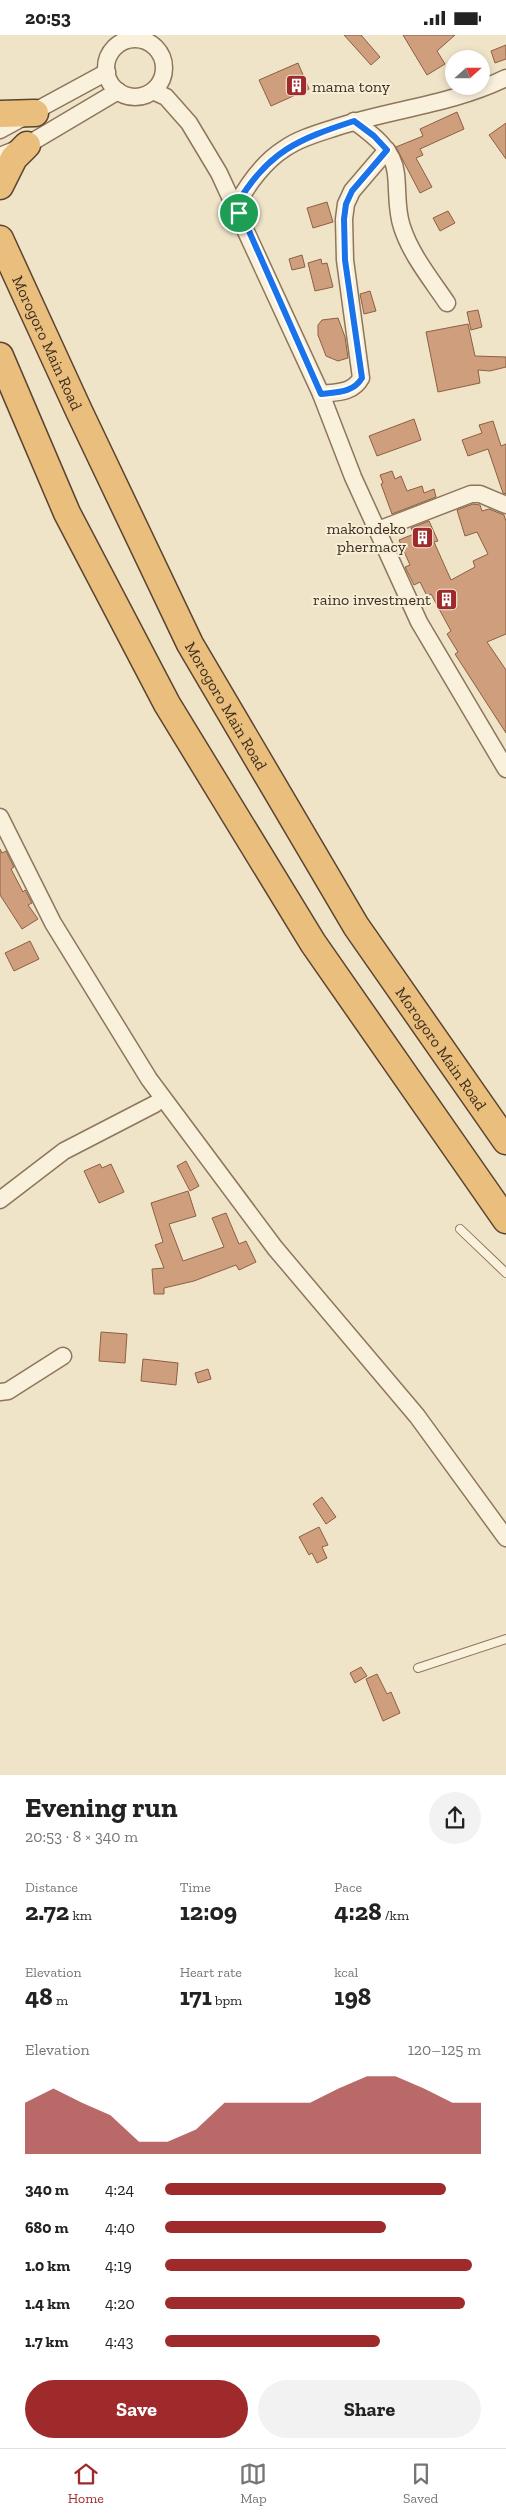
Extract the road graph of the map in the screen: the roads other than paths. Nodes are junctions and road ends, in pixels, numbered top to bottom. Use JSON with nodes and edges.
{"nodes":[{"id":1,"x":132,"y":37,"type":"edge"},
{"id":2,"x":107,"y":72,"type":"junction"},
{"id":3,"x":506,"y":78,"type":"edge"},
{"id":4,"x":118,"y":91,"type":"junction"},
{"id":5,"x":153,"y":91,"type":"junction"},
{"id":6,"x":35,"y":113,"type":"junction"},
{"id":7,"x":0,"y":114,"type":"edge"},
{"id":8,"x":354,"y":121,"type":"junction"},
{"id":9,"x":0,"y":131,"type":"edge"},
{"id":10,"x":27,"y":145,"type":"junction"},
{"id":11,"x":387,"y":150,"type":"junction"},
{"id":12,"x":0,"y":156,"type":"edge"},
{"id":13,"x":0,"y":186,"type":"edge"},
{"id":14,"x":239,"y":213,"type":"junction"},
{"id":15,"x":0,"y":239,"type":"edge"},
{"id":16,"x":447,"y":303,"type":"dead end"},
{"id":17,"x":0,"y":356,"type":"edge"},
{"id":18,"x":321,"y":394,"type":"junction"},
{"id":19,"x":506,"y":505,"type":"edge"},
{"id":20,"x":378,"y":530,"type":"junction"},
{"id":21,"x":506,"y":769,"type":"edge"},
{"id":22,"x":0,"y":817,"type":"edge"},
{"id":23,"x":155,"y":1105,"type":"dead end"},
{"id":24,"x":506,"y":1141,"type":"edge"},
{"id":25,"x":0,"y":1200,"type":"edge"},
{"id":26,"x":506,"y":1220,"type":"edge"},
{"id":27,"x":460,"y":1229,"type":"dead end"},
{"id":28,"x":506,"y":1273,"type":"edge"},
{"id":29,"x":63,"y":1356,"type":"dead end"},
{"id":30,"x":0,"y":1392,"type":"edge"},
{"id":31,"x":502,"y":1521,"type":"edge"},
{"id":32,"x":506,"y":1538,"type":"edge"},
{"id":33,"x":506,"y":1639,"type":"edge"},
{"id":34,"x":418,"y":1668,"type":"dead end"}],
"edges":[{"from":1,"to":2,"type":"street"},
{"from":1,"to":5,"type":"street"},
{"from":2,"to":4,"type":"street"},
{"from":2,"to":6,"type":"street"},
{"from":3,"to":8,"type":"street"},
{"from":4,"to":5,"type":"street"},
{"from":4,"to":10,"type":"street"},
{"from":5,"to":14,"type":"street"},
{"from":6,"to":7,"type":"highway"},
{"from":6,"to":9,"type":"street"},
{"from":8,"to":11,"type":"street"},
{"from":8,"to":14,"type":"street"},
{"from":10,"to":12,"type":"street"},
{"from":10,"to":13,"type":"highway"},
{"from":11,"to":16,"type":"street"},
{"from":11,"to":18,"type":"street"},
{"from":14,"to":18,"type":"street"},
{"from":15,"to":24,"type":"highway","name":"Morogoro Main Road"},
{"from":17,"to":26,"type":"highway"},
{"from":18,"to":20,"type":"street"},
{"from":19,"to":20,"type":"street"},
{"from":20,"to":21,"type":"street"},
{"from":22,"to":31,"type":"street"},
{"from":23,"to":25,"type":"street"},
{"from":27,"to":28,"type":"lane"},
{"from":29,"to":30,"type":"street"},
{"from":31,"to":32,"type":"street"},
{"from":33,"to":34,"type":"lane"}]}
